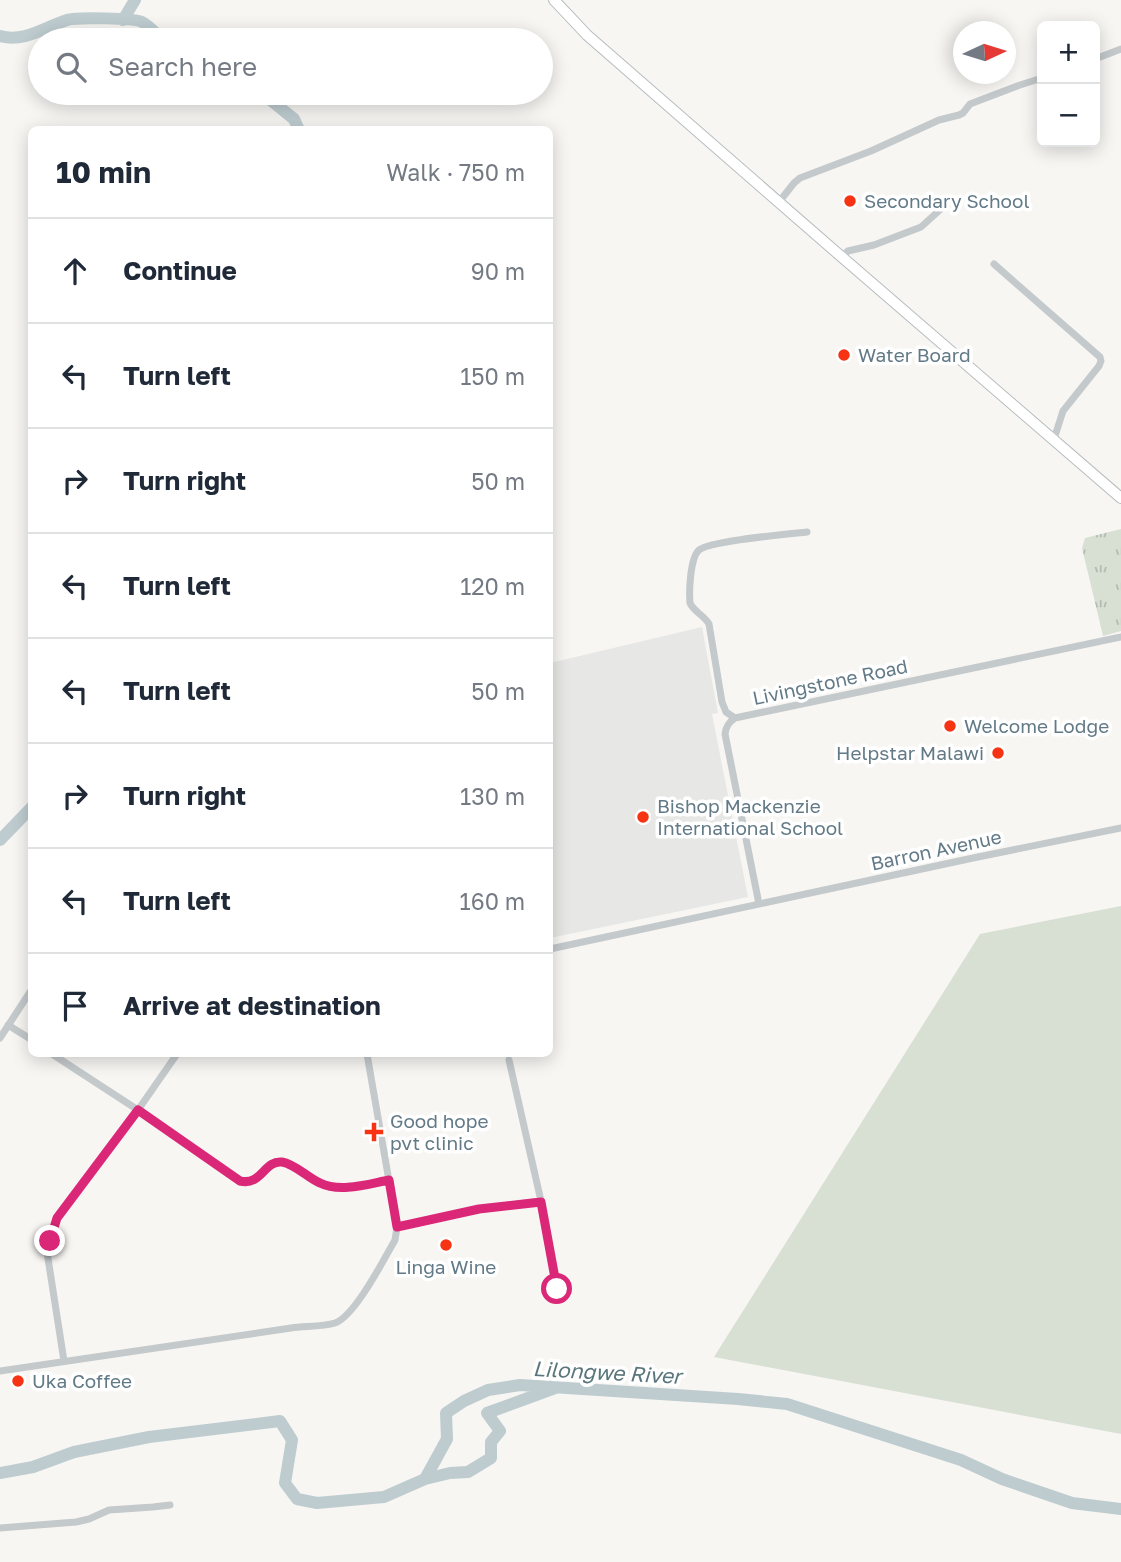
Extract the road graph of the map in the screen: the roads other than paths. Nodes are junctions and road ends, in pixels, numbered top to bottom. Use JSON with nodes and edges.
{"nodes":[{"id":1,"x":554,"y":0,"type":"edge"},
{"id":2,"x":1121,"y":49,"type":"edge"},
{"id":3,"x":1100,"y":57,"type":"edge"},
{"id":4,"x":1037,"y":80,"type":"edge"},
{"id":5,"x":779,"y":202,"type":"junction"},
{"id":6,"x":943,"y":208,"type":"dead end"},
{"id":7,"x":841,"y":257,"type":"junction"},
{"id":8,"x":994,"y":264,"type":"dead end"},
{"id":9,"x":1054,"y":439,"type":"junction"},
{"id":10,"x":1120,"y":495,"type":"edge"},
{"id":11,"x":807,"y":532,"type":"dead end"},
{"id":12,"x":1121,"y":637,"type":"edge"},
{"id":13,"x":735,"y":718,"type":"junction"},
{"id":14,"x":1121,"y":828,"type":"edge"},
{"id":15,"x":759,"y":904,"type":"junction"},
{"id":16,"x":553,"y":948,"type":"edge"},
{"id":17,"x":28,"y":995,"type":"edge"},
{"id":18,"x":8,"y":1025,"type":"junction"},
{"id":19,"x":0,"y":1038,"type":"edge"},
{"id":20,"x":28,"y":1038,"type":"edge"},
{"id":21,"x":57,"y":1057,"type":"edge"},
{"id":22,"x":175,"y":1057,"type":"edge"},
{"id":23,"x":368,"y":1057,"type":"edge"},
{"id":24,"x":509,"y":1060,"type":"dead end"},
{"id":25,"x":138,"y":1110,"type":"junction"},
{"id":26,"x":389,"y":1180,"type":"junction"},
{"id":27,"x":541,"y":1202,"type":"junction"},
{"id":28,"x":397,"y":1227,"type":"junction"},
{"id":29,"x":557,"y":1289,"type":"dead end"},
{"id":30,"x":64,"y":1362,"type":"junction"},
{"id":31,"x":0,"y":1371,"type":"edge"},
{"id":32,"x":170,"y":1505,"type":"dead end"},
{"id":33,"x":0,"y":1528,"type":"edge"}],
"edges":[{"from":1,"to":5,"type":"main road"},
{"from":2,"to":3,"type":"street"},
{"from":4,"to":5,"type":"street"},
{"from":5,"to":7,"type":"main road"},
{"from":6,"to":7,"type":"street"},
{"from":7,"to":9,"type":"main road"},
{"from":8,"to":9,"type":"street"},
{"from":9,"to":10,"type":"main road"},
{"from":11,"to":13,"type":"street"},
{"from":12,"to":13,"type":"street","name":"Livingstone Road"},
{"from":13,"to":15,"type":"street","name":"Livingstone Road"},
{"from":14,"to":15,"type":"street","name":"Barron Avenue"},
{"from":15,"to":16,"type":"street","name":"Barron Avenue"},
{"from":17,"to":18,"type":"street"},
{"from":18,"to":19,"type":"street"},
{"from":18,"to":20,"type":"street"},
{"from":21,"to":25,"type":"street"},
{"from":22,"to":25,"type":"street"},
{"from":23,"to":26,"type":"street"},
{"from":24,"to":27,"type":"street"},
{"from":25,"to":26,"type":"street"},
{"from":25,"to":30,"type":"street"},
{"from":26,"to":28,"type":"street"},
{"from":27,"to":28,"type":"street"},
{"from":27,"to":29,"type":"street"},
{"from":28,"to":30,"type":"street"},
{"from":30,"to":31,"type":"street"},
{"from":32,"to":33,"type":"street"}]}
